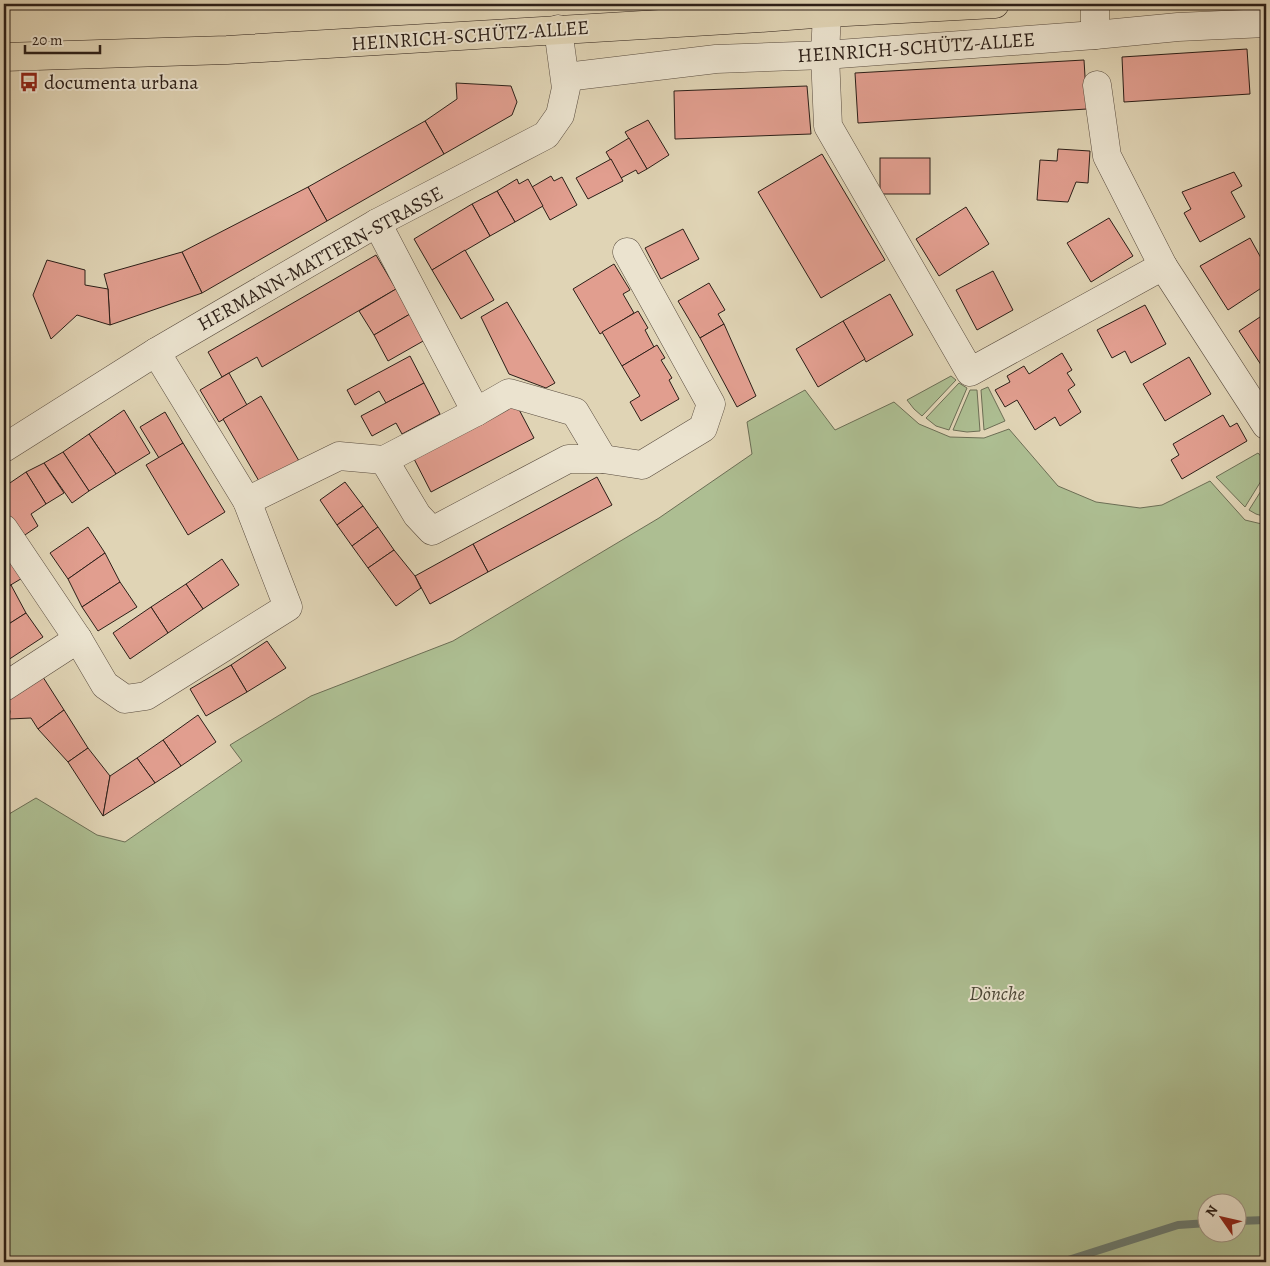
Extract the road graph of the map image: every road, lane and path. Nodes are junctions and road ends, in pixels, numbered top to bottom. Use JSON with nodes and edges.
{"nodes":[{"id":1,"x":995,"y":4,"type":"edge"},
{"id":2,"x":1095,"y":4,"type":"edge"},
{"id":3,"x":827,"y":13,"type":"junction"},
{"id":4,"x":1266,"y":23,"type":"edge"},
{"id":5,"x":558,"y":29,"type":"junction"},
{"id":6,"x":1095,"y":35,"type":"junction"},
{"id":7,"x":826,"y":55,"type":"junction"},
{"id":8,"x":4,"y":57,"type":"edge"},
{"id":9,"x":566,"y":77,"type":"junction"},
{"id":10,"x":1097,"y":85,"type":"dead end"},
{"id":11,"x":376,"y":223,"type":"junction"},
{"id":12,"x":627,"y":252,"type":"dead end"},
{"id":13,"x":1163,"y":266,"type":"junction"},
{"id":14,"x":156,"y":352,"type":"junction"},
{"id":15,"x":476,"y":412,"type":"junction"},
{"id":16,"x":1266,"y":425,"type":"edge"},
{"id":17,"x":4,"y":448,"type":"edge"},
{"id":18,"x":603,"y":459,"type":"junction"},
{"id":19,"x":384,"y":460,"type":"junction"},
{"id":20,"x":247,"y":500,"type":"junction"},
{"id":21,"x":4,"y":529,"type":"edge"},
{"id":22,"x":78,"y":639,"type":"junction"},
{"id":23,"x":4,"y":687,"type":"edge"}],
"edges":[{"from":1,"to":3,"type":"main road","name":"HEINRICH-SCHÜTZ-ALLEE"},
{"from":2,"to":6,"type":"street"},
{"from":3,"to":5,"type":"main road","name":"HEINRICH-SCHÜTZ-ALLEE"},
{"from":3,"to":7,"type":"street"},
{"from":4,"to":6,"type":"street","name":"HEINRICH-SCHÜTZ-ALLEE"},
{"from":5,"to":8,"type":"main road","name":"HEINRICH-SCHÜTZ-ALLEE"},
{"from":5,"to":9,"type":"street","name":"HERMANN-MATTERN-STRASSE"},
{"from":6,"to":7,"type":"street","name":"HEINRICH-SCHÜTZ-ALLEE"},
{"from":7,"to":9,"type":"street","name":"HEINRICH-SCHÜTZ-ALLEE"},
{"from":7,"to":13,"type":"street"},
{"from":9,"to":11,"type":"street","name":"HERMANN-MATTERN-STRASSE"},
{"from":10,"to":13,"type":"street"},
{"from":11,"to":14,"type":"street","name":"HERMANN-MATTERN-STRASSE"},
{"from":11,"to":15,"type":"street"},
{"from":12,"to":18,"type":"street"},
{"from":13,"to":16,"type":"street"},
{"from":14,"to":17,"type":"street","name":"HERMANN-MATTERN-STRASSE"},
{"from":14,"to":20,"type":"street"},
{"from":15,"to":18,"type":"street"},
{"from":15,"to":19,"type":"street"},
{"from":18,"to":19,"type":"street"},
{"from":19,"to":20,"type":"street"},
{"from":20,"to":22,"type":"street"},
{"from":21,"to":22,"type":"street"},
{"from":22,"to":23,"type":"street"}]}
